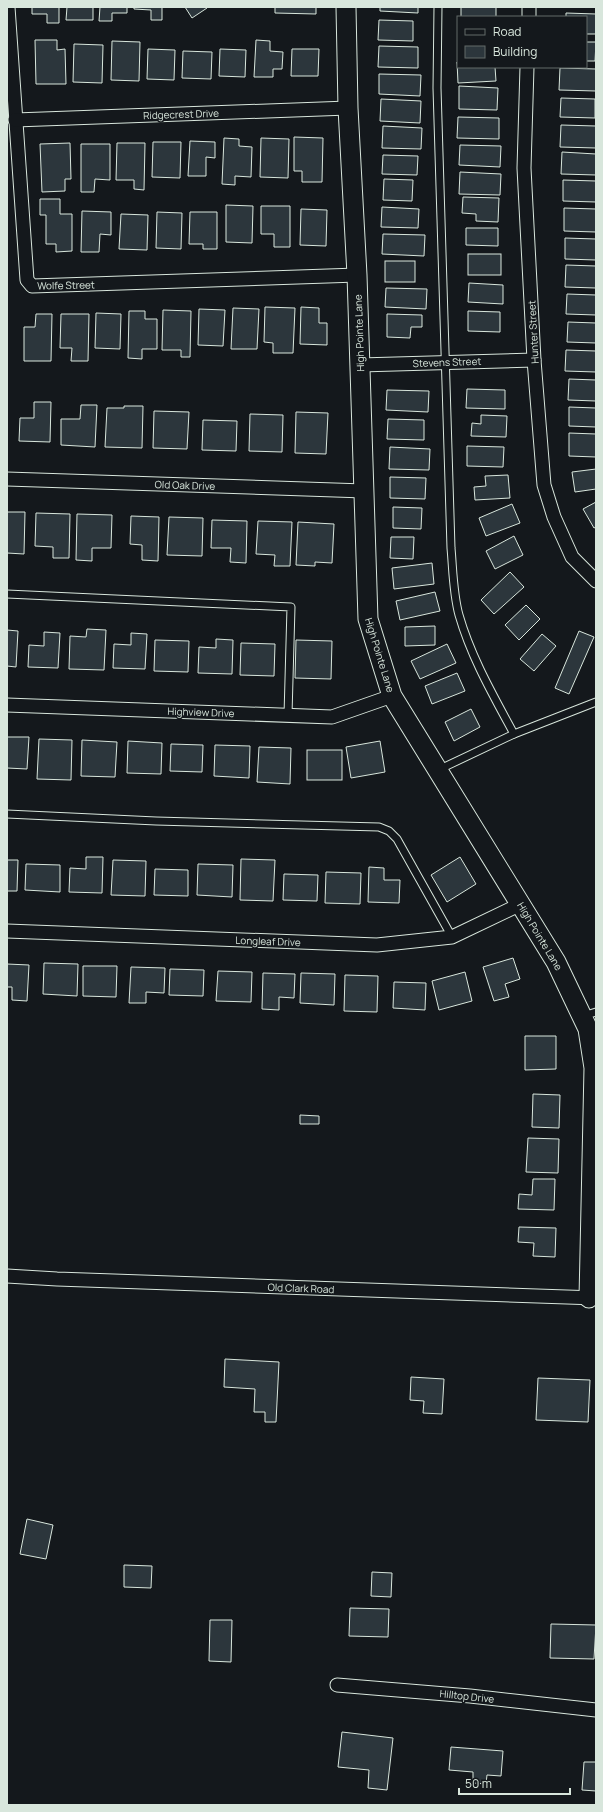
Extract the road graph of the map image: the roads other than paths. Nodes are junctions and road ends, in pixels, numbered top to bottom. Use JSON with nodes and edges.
{"nodes":[{"id":1,"x":8,"y":7,"type":"edge"},
{"id":2,"x":346,"y":7,"type":"edge"},
{"id":3,"x":438,"y":7,"type":"edge"},
{"id":4,"x":527,"y":68,"type":"edge"},
{"id":5,"x":348,"y":108,"type":"junction"},
{"id":6,"x":15,"y":120,"type":"junction"},
{"id":7,"x":357,"y":275,"type":"junction"},
{"id":8,"x":534,"y":360,"type":"junction"},
{"id":9,"x":447,"y":362,"type":"junction"},
{"id":10,"x":360,"y":365,"type":"junction"},
{"id":11,"x":7,"y":479,"type":"edge"},
{"id":12,"x":364,"y":491,"type":"junction"},
{"id":13,"x":596,"y":580,"type":"edge"},
{"id":14,"x":7,"y":594,"type":"edge"},
{"id":15,"x":392,"y":696,"type":"junction"},
{"id":16,"x":596,"y":702,"type":"edge"},
{"id":17,"x":7,"y":705,"type":"edge"},
{"id":18,"x":288,"y":715,"type":"junction"},
{"id":19,"x":514,"y":734,"type":"junction"},
{"id":20,"x":438,"y":770,"type":"junction"},
{"id":21,"x":7,"y":814,"type":"edge"},
{"id":22,"x":521,"y":904,"type":"junction"},
{"id":23,"x":7,"y":932,"type":"edge"},
{"id":24,"x":452,"y":937,"type":"junction"},
{"id":25,"x":589,"y":1014,"type":"edge"},
{"id":26,"x":594,"y":1167,"type":"edge"},
{"id":27,"x":7,"y":1276,"type":"edge"},
{"id":28,"x":592,"y":1298,"type":"edge"},
{"id":29,"x":337,"y":1685,"type":"dead end"},
{"id":30,"x":596,"y":1710,"type":"edge"}],
"edges":[{"from":1,"to":6,"type":"street","name":"Wolfe Street"},
{"from":2,"to":5,"type":"street","name":"High Pointe Lane"},
{"from":3,"to":9,"type":"lane"},
{"from":4,"to":8,"type":"street","name":"Hunter Street"},
{"from":5,"to":6,"type":"street","name":"Ridgecrest Drive"},
{"from":5,"to":7,"type":"street","name":"High Pointe Lane"},
{"from":6,"to":7,"type":"street","name":"Wolfe Street"},
{"from":7,"to":10,"type":"street","name":"High Pointe Lane"},
{"from":8,"to":9,"type":"street","name":"Stevens Street"},
{"from":8,"to":13,"type":"street","name":"Hunter Street"},
{"from":9,"to":10,"type":"street","name":"Stevens Street"},
{"from":9,"to":19,"type":"lane"},
{"from":10,"to":12,"type":"street","name":"High Pointe Lane"},
{"from":11,"to":12,"type":"street","name":"Old Oak Drive"},
{"from":12,"to":15,"type":"street","name":"High Pointe Lane"},
{"from":14,"to":18,"type":"lane"},
{"from":15,"to":18,"type":"street","name":"Highview Drive"},
{"from":15,"to":20,"type":"street","name":"High Pointe Lane"},
{"from":16,"to":19,"type":"lane"},
{"from":17,"to":18,"type":"street","name":"Highview Drive"},
{"from":19,"to":20,"type":"lane"},
{"from":20,"to":22,"type":"street","name":"High Pointe Lane"},
{"from":21,"to":24,"type":"lane"},
{"from":22,"to":24,"type":"street","name":"Longleaf Drive"},
{"from":22,"to":25,"type":"street","name":"High Pointe Lane"},
{"from":23,"to":24,"type":"street","name":"Longleaf Drive"},
{"from":25,"to":26,"type":"street","name":"High Pointe Lane"},
{"from":26,"to":28,"type":"street","name":"High Pointe Lane"},
{"from":27,"to":28,"type":"street","name":"Old Clark Road"},
{"from":29,"to":30,"type":"street","name":"Hilltop Drive"}]}
